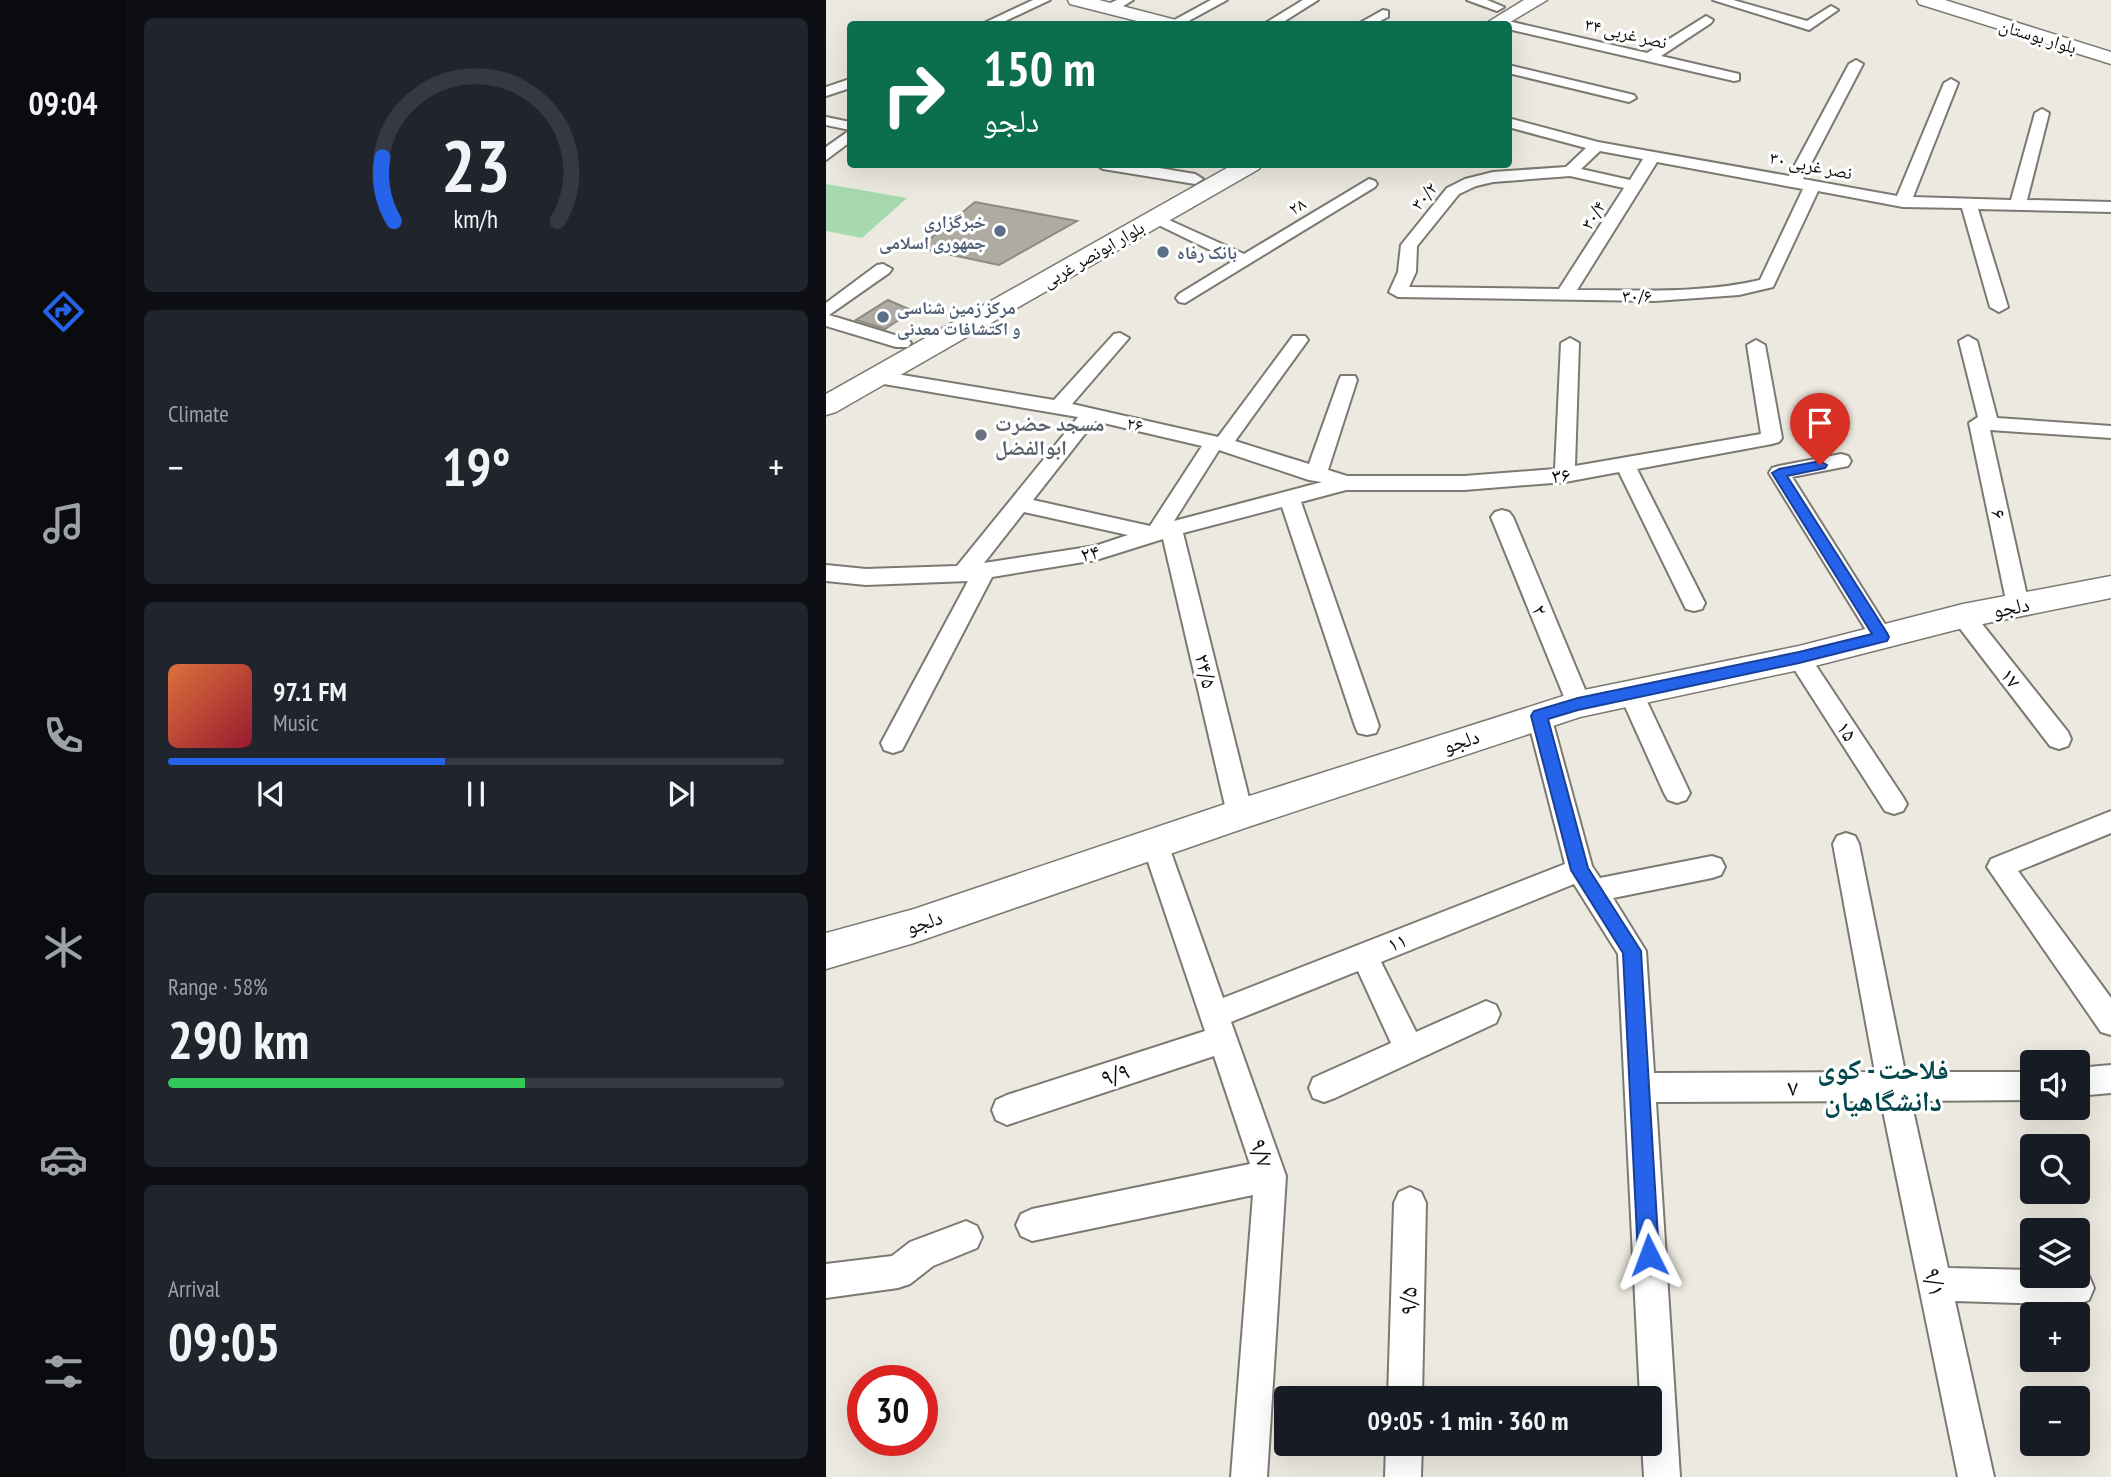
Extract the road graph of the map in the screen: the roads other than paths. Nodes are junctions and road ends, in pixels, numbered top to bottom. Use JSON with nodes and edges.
{"nodes":[{"id":1,"x":1044,"y":0,"type":"edge"},
{"id":2,"x":1077,"y":0,"type":"edge"},
{"id":3,"x":1127,"y":0,"type":"edge"},
{"id":4,"x":1222,"y":0,"type":"edge"},
{"id":5,"x":1312,"y":0,"type":"edge"},
{"id":6,"x":1538,"y":0,"type":"edge"},
{"id":7,"x":1719,"y":0,"type":"edge"},
{"id":8,"x":1926,"y":0,"type":"edge"},
{"id":9,"x":1954,"y":0,"type":"edge"},
{"id":10,"x":1109,"y":9,"type":"junction"},
{"id":11,"x":1831,"y":10,"type":"dead end"},
{"id":12,"x":1383,"y":14,"type":"dead end"},
{"id":13,"x":1496,"y":15,"type":"edge"},
{"id":14,"x":1706,"y":20,"type":"dead end"},
{"id":15,"x":996,"y":21,"type":"edge"},
{"id":16,"x":1157,"y":21,"type":"edge"},
{"id":17,"x":1180,"y":21,"type":"edge"},
{"id":18,"x":1276,"y":21,"type":"edge"},
{"id":19,"x":1370,"y":21,"type":"edge"},
{"id":20,"x":2111,"y":49,"type":"edge"},
{"id":21,"x":2111,"y":58,"type":"edge"},
{"id":22,"x":1647,"y":59,"type":"junction"},
{"id":23,"x":1856,"y":64,"type":"dead end"},
{"id":24,"x":1512,"y":70,"type":"edge"},
{"id":25,"x":1734,"y":78,"type":"dead end"},
{"id":26,"x":1951,"y":83,"type":"dead end"},
{"id":27,"x":847,"y":84,"type":"edge"},
{"id":28,"x":826,"y":92,"type":"edge"},
{"id":29,"x":1629,"y":98,"type":"dead end"},
{"id":30,"x":2042,"y":113,"type":"dead end"},
{"id":31,"x":826,"y":121,"type":"edge"},
{"id":32,"x":1512,"y":123,"type":"edge"},
{"id":33,"x":847,"y":124,"type":"edge"},
{"id":34,"x":847,"y":138,"type":"edge"},
{"id":35,"x":1597,"y":146,"type":"junction"},
{"id":36,"x":826,"y":155,"type":"edge"},
{"id":37,"x":1653,"y":156,"type":"junction"},
{"id":38,"x":1128,"y":168,"type":"edge"},
{"id":39,"x":1213,"y":168,"type":"edge"},
{"id":40,"x":1244,"y":168,"type":"edge"},
{"id":41,"x":1570,"y":172,"type":"junction"},
{"id":42,"x":1195,"y":179,"type":"junction"},
{"id":43,"x":1794,"y":181,"type":"junction"},
{"id":44,"x":1369,"y":184,"type":"dead end"},
{"id":45,"x":1812,"y":185,"type":"junction"},
{"id":46,"x":1634,"y":186,"type":"junction"},
{"id":47,"x":1903,"y":202,"type":"junction"},
{"id":48,"x":1969,"y":205,"type":"junction"},
{"id":49,"x":2018,"y":205,"type":"junction"},
{"id":50,"x":2111,"y":207,"type":"edge"},
{"id":51,"x":1154,"y":219,"type":"junction"},
{"id":52,"x":1245,"y":261,"type":"junction"},
{"id":53,"x":883,"y":269,"type":"dead end"},
{"id":54,"x":1398,"y":292,"type":"joint"},
{"id":55,"x":1565,"y":294,"type":"junction"},
{"id":56,"x":1185,"y":298,"type":"dead end"},
{"id":57,"x":1999,"y":307,"type":"dead end"},
{"id":58,"x":826,"y":311,"type":"edge"},
{"id":59,"x":826,"y":320,"type":"edge"},
{"id":60,"x":1120,"y":338,"type":"dead end"},
{"id":61,"x":1298,"y":340,"type":"dead end"},
{"id":62,"x":1968,"y":341,"type":"dead end"},
{"id":63,"x":902,"y":343,"type":"junction"},
{"id":64,"x":1570,"y":343,"type":"dead end"},
{"id":65,"x":1756,"y":345,"type":"dead end"},
{"id":66,"x":877,"y":377,"type":"junction"},
{"id":67,"x":1349,"y":380,"type":"dead end"},
{"id":68,"x":826,"y":386,"type":"edge"},
{"id":69,"x":826,"y":407,"type":"edge"},
{"id":70,"x":1059,"y":407,"type":"junction"},
{"id":71,"x":1091,"y":414,"type":"junction"},
{"id":72,"x":1984,"y":423,"type":"junction"},
{"id":73,"x":2111,"y":432,"type":"edge"},
{"id":74,"x":1218,"y":443,"type":"junction"},
{"id":75,"x":1841,"y":461,"type":"dead end"},
{"id":76,"x":1626,"y":466,"type":"junction"},
{"id":77,"x":1315,"y":475,"type":"junction"},
{"id":78,"x":1565,"y":475,"type":"junction"},
{"id":79,"x":1346,"y":483,"type":"junction"},
{"id":80,"x":1289,"y":498,"type":"junction"},
{"id":81,"x":1019,"y":504,"type":"junction"},
{"id":82,"x":1502,"y":517,"type":"dead end"},
{"id":83,"x":1163,"y":532,"type":"junction"},
{"id":84,"x":974,"y":572,"type":"junction"},
{"id":85,"x":826,"y":573,"type":"edge"},
{"id":86,"x":2111,"y":587,"type":"edge"},
{"id":87,"x":1694,"y":603,"type":"dead end"},
{"id":88,"x":2018,"y":605,"type":"junction"},
{"id":89,"x":1964,"y":616,"type":"junction"},
{"id":90,"x":1881,"y":637,"type":"junction"},
{"id":91,"x":1799,"y":658,"type":"junction"},
{"id":92,"x":1631,"y":693,"type":"junction"},
{"id":93,"x":1578,"y":704,"type":"junction"},
{"id":94,"x":1539,"y":716,"type":"junction"},
{"id":95,"x":1367,"y":726,"type":"dead end"},
{"id":96,"x":2059,"y":739,"type":"dead end"},
{"id":97,"x":893,"y":743,"type":"dead end"},
{"id":98,"x":1677,"y":793,"type":"dead end"},
{"id":99,"x":1894,"y":804,"type":"dead end"},
{"id":100,"x":1240,"y":814,"type":"junction"},
{"id":101,"x":2111,"y":822,"type":"edge"},
{"id":102,"x":1155,"y":844,"type":"junction"},
{"id":103,"x":1846,"y":845,"type":"dead end"},
{"id":104,"x":1712,"y":867,"type":"dead end"},
{"id":105,"x":1587,"y":881,"type":"junction"},
{"id":106,"x":826,"y":951,"type":"edge"},
{"id":107,"x":1364,"y":955,"type":"junction"},
{"id":108,"x":1486,"y":1014,"type":"dead end"},
{"id":109,"x":2111,"y":1022,"type":"edge"},
{"id":110,"x":1219,"y":1027,"type":"junction"},
{"id":111,"x":1408,"y":1047,"type":"junction"},
{"id":112,"x":2111,"y":1079,"type":"edge"},
{"id":113,"x":2090,"y":1081,"type":"edge"},
{"id":114,"x":2020,"y":1086,"type":"edge"},
{"id":115,"x":1324,"y":1087,"type":"dead end"},
{"id":116,"x":1893,"y":1087,"type":"junction"},
{"id":117,"x":1639,"y":1088,"type":"junction"},
{"id":118,"x":1007,"y":1110,"type":"dead end"},
{"id":119,"x":1270,"y":1176,"type":"junction"},
{"id":120,"x":1410,"y":1203,"type":"dead end"},
{"id":121,"x":1032,"y":1225,"type":"dead end"},
{"id":122,"x":966,"y":1237,"type":"dead end"},
{"id":123,"x":826,"y":1282,"type":"edge"},
{"id":124,"x":1935,"y":1284,"type":"junction"},
{"id":125,"x":2020,"y":1286,"type":"edge"},
{"id":126,"x":1405,"y":1386,"type":"edge"},
{"id":127,"x":1404,"y":1456,"type":"edge"},
{"id":128,"x":1249,"y":1477,"type":"edge"},
{"id":129,"x":1403,"y":1477,"type":"edge"},
{"id":130,"x":1661,"y":1477,"type":"edge"},
{"id":131,"x":1976,"y":1477,"type":"edge"}],
"edges":[{"from":1,"to":15,"type":"street"},
{"from":2,"to":10,"type":"main road"},
{"from":3,"to":10,"type":"street"},
{"from":4,"to":17,"type":"street"},
{"from":5,"to":18,"type":"street"},
{"from":6,"to":13,"type":"main road"},
{"from":7,"to":11,"type":"street"},
{"from":8,"to":21,"type":"main road","name":"بلوار بوستان"},
{"from":9,"to":20,"type":"main road","name":"بلوار بوستان"},
{"from":10,"to":16,"type":"main road"},
{"from":12,"to":19,"type":"street"},
{"from":13,"to":22,"type":"street","name":"نصر غربی ۳۴"},
{"from":14,"to":22,"type":"street"},
{"from":22,"to":25,"type":"street","name":"نصر غربی ۳۴"},
{"from":23,"to":43,"type":"street"},
{"from":24,"to":29,"type":"street"},
{"from":26,"to":47,"type":"street"},
{"from":27,"to":28,"type":"street"},
{"from":30,"to":49,"type":"street"},
{"from":31,"to":33,"type":"street"},
{"from":32,"to":35,"type":"street","name":"نصر غربی ۳۰"},
{"from":34,"to":36,"type":"street"},
{"from":35,"to":37,"type":"street","name":"نصر غربی ۳۰"},
{"from":35,"to":41,"type":"street"},
{"from":37,"to":43,"type":"street","name":"نصر غربی ۳۰"},
{"from":37,"to":46,"type":"street","name":"۳۰/۴"},
{"from":38,"to":42,"type":"street"},
{"from":39,"to":42,"type":"main road","name":"بلوار ابونصر غربی"},
{"from":40,"to":51,"type":"main road","name":"بلوار ابونصر غربی"},
{"from":41,"to":46,"type":"street","name":"۳۰/۲"},
{"from":41,"to":54,"type":"street","name":"۳۰/۲"},
{"from":42,"to":63,"type":"main road","name":"بلوار ابونصر غربی"},
{"from":43,"to":45,"type":"street","name":"نصر غربی ۳۰"},
{"from":44,"to":52,"type":"street","name":"۲۸"},
{"from":45,"to":47,"type":"street","name":"نصر غربی ۳۰"},
{"from":45,"to":55,"type":"street","name":"۳۰/۶"},
{"from":46,"to":55,"type":"street","name":"۳۰/۴"},
{"from":47,"to":48,"type":"street","name":"نصر غربی ۳۰"},
{"from":48,"to":49,"type":"street","name":"نصر غربی ۳۰"},
{"from":48,"to":57,"type":"street"},
{"from":49,"to":50,"type":"street","name":"نصر غربی ۳۰"},
{"from":51,"to":52,"type":"street"},
{"from":51,"to":66,"type":"main road","name":"بلوار ابونصر غربی"},
{"from":52,"to":56,"type":"street","name":"۲۸"},
{"from":53,"to":58,"type":"street"},
{"from":54,"to":55,"type":"street","name":"۳۰/۶"},
{"from":59,"to":63,"type":"street"},
{"from":60,"to":70,"type":"street"},
{"from":61,"to":74,"type":"street"},
{"from":62,"to":72,"type":"street","name":"۶"},
{"from":63,"to":68,"type":"main road","name":"بلوار ابونصر غربی"},
{"from":64,"to":78,"type":"street"},
{"from":65,"to":76,"type":"street","name":"۳۶"},
{"from":66,"to":69,"type":"main road","name":"بلوار ابونصر غربی"},
{"from":66,"to":70,"type":"street","name":"۲۶"},
{"from":67,"to":77,"type":"street"},
{"from":70,"to":71,"type":"street","name":"۲۶"},
{"from":71,"to":74,"type":"street","name":"۲۶"},
{"from":71,"to":81,"type":"street"},
{"from":72,"to":73,"type":"street"},
{"from":72,"to":88,"type":"street","name":"۶"},
{"from":74,"to":77,"type":"street","name":"۲۶"},
{"from":74,"to":83,"type":"street"},
{"from":75,"to":90,"type":"street"},
{"from":76,"to":78,"type":"street","name":"۳۶"},
{"from":76,"to":87,"type":"street"},
{"from":77,"to":79,"type":"street","name":"۲۶"},
{"from":78,"to":79,"type":"street","name":"۳۶"},
{"from":79,"to":80,"type":"street","name":"۲۴"},
{"from":80,"to":83,"type":"street","name":"۲۴"},
{"from":80,"to":95,"type":"street"},
{"from":81,"to":83,"type":"street"},
{"from":81,"to":84,"type":"street"},
{"from":82,"to":93,"type":"street","name":"۲"},
{"from":83,"to":84,"type":"street","name":"۲۴"},
{"from":83,"to":100,"type":"street","name":"۲۴/۵"},
{"from":84,"to":85,"type":"street","name":"۲۴"},
{"from":84,"to":97,"type":"street"},
{"from":86,"to":88,"type":"main road","name":"دلجو"},
{"from":88,"to":89,"type":"main road","name":"دلجو"},
{"from":89,"to":90,"type":"main road","name":"دلجو"},
{"from":89,"to":96,"type":"street","name":"۱۷"},
{"from":90,"to":91,"type":"main road","name":"دلجو"},
{"from":91,"to":92,"type":"main road","name":"دلجو"},
{"from":91,"to":99,"type":"street","name":"۱۵"},
{"from":92,"to":93,"type":"main road","name":"دلجو"},
{"from":92,"to":98,"type":"street"},
{"from":93,"to":94,"type":"main road","name":"دلجو"},
{"from":94,"to":100,"type":"main road","name":"دلجو"},
{"from":94,"to":105,"type":"street"},
{"from":100,"to":102,"type":"main road","name":"دلجو"},
{"from":101,"to":109,"type":"street"},
{"from":102,"to":106,"type":"main road","name":"دلجو"},
{"from":102,"to":110,"type":"street","name":"۹/۷"},
{"from":103,"to":116,"type":"street","name":"۹/۱"},
{"from":104,"to":105,"type":"street","name":"۱۱"},
{"from":105,"to":107,"type":"street","name":"۱۱"},
{"from":105,"to":117,"type":"street"},
{"from":107,"to":110,"type":"street","name":"۱۱"},
{"from":107,"to":111,"type":"street"},
{"from":108,"to":111,"type":"street"},
{"from":110,"to":118,"type":"street","name":"۹/۹"},
{"from":110,"to":119,"type":"street","name":"۹/۷"},
{"from":111,"to":115,"type":"street"},
{"from":112,"to":113,"type":"street"},
{"from":114,"to":116,"type":"street","name":"۷"},
{"from":116,"to":117,"type":"street","name":"۷"},
{"from":116,"to":124,"type":"street","name":"۹/۱"},
{"from":117,"to":130,"type":"street"},
{"from":119,"to":121,"type":"street"},
{"from":119,"to":128,"type":"street","name":"۹/۷"},
{"from":120,"to":126,"type":"street","name":"۹/۵"},
{"from":122,"to":123,"type":"street"},
{"from":124,"to":125,"type":"street"},
{"from":124,"to":131,"type":"street","name":"۹/۱"},
{"from":127,"to":129,"type":"street"}]}
